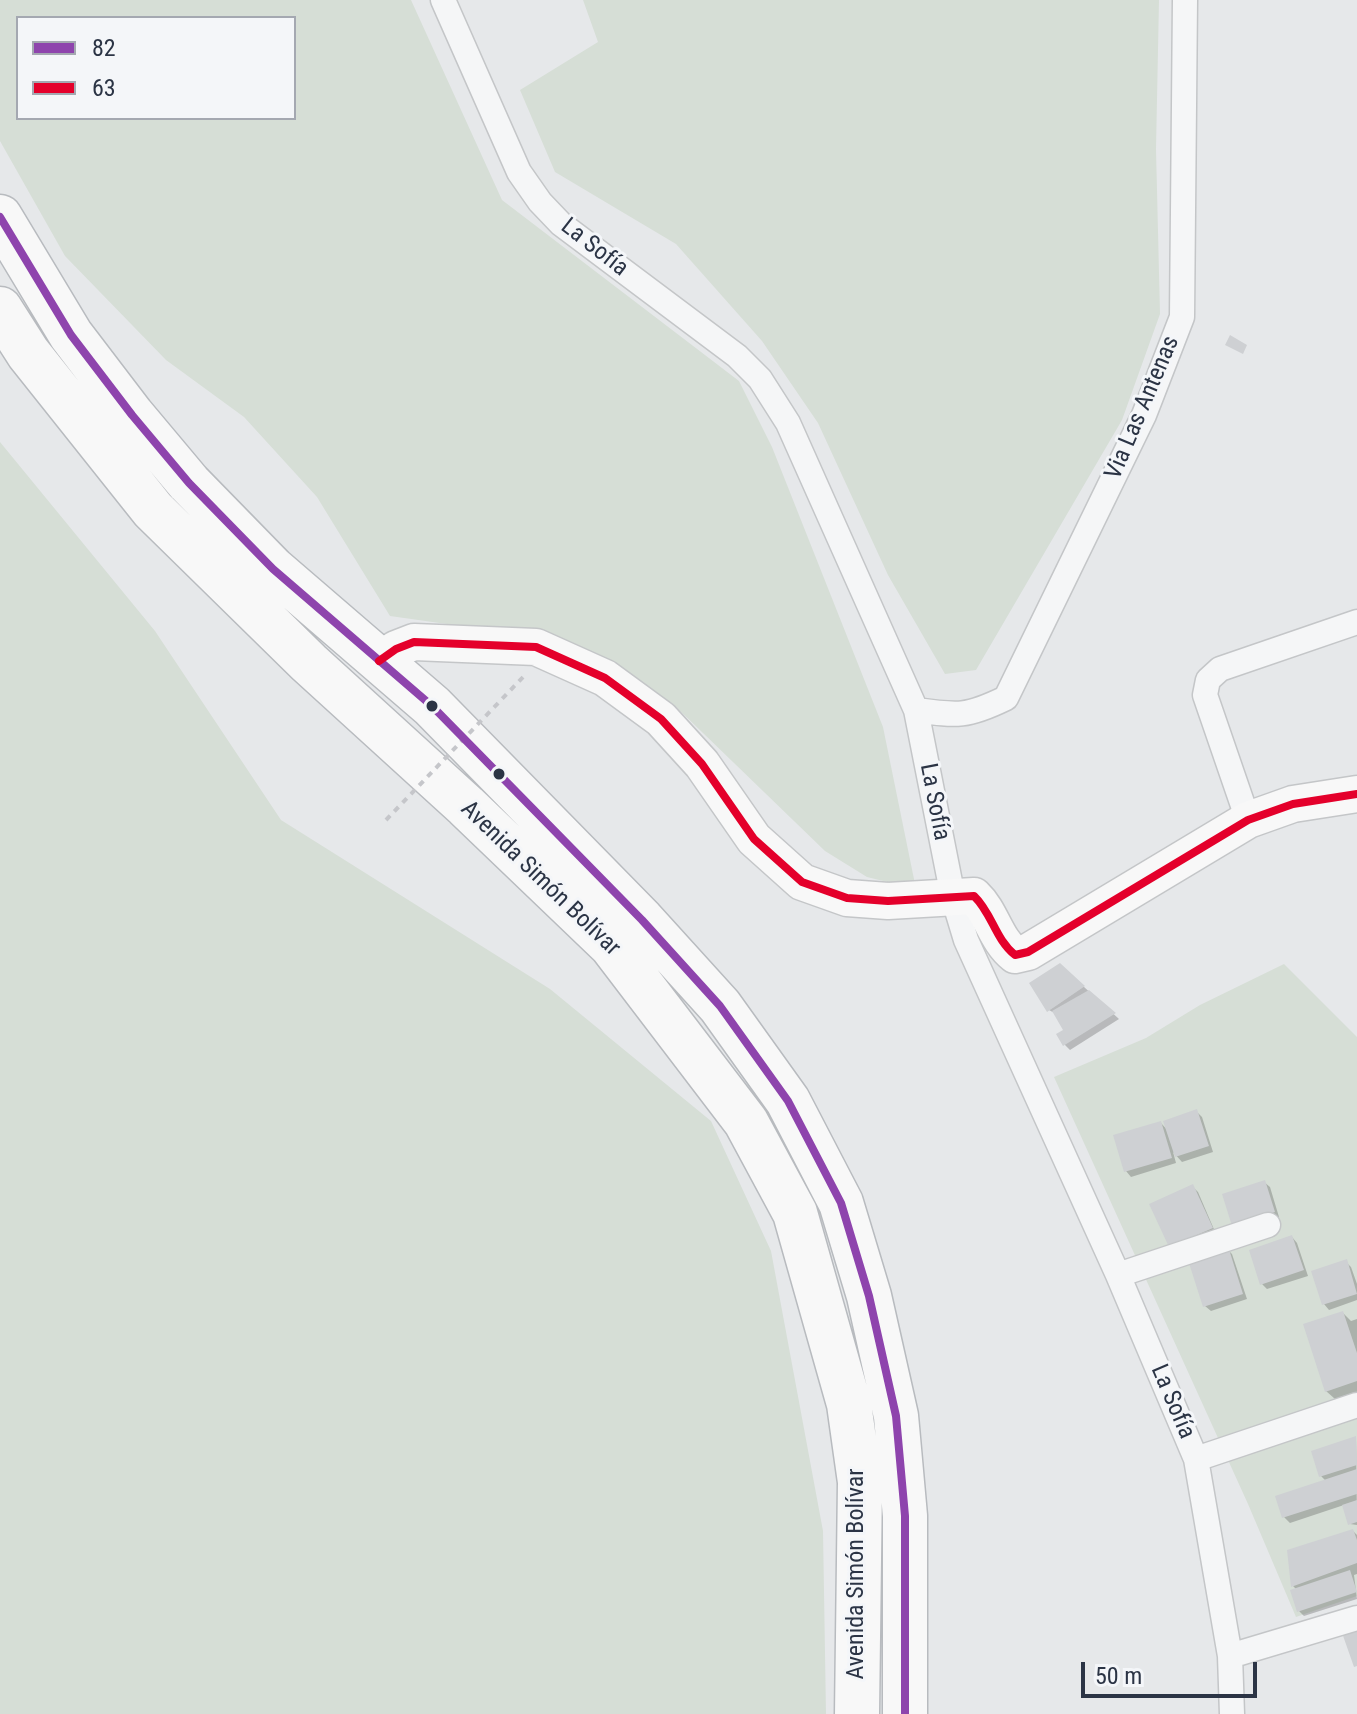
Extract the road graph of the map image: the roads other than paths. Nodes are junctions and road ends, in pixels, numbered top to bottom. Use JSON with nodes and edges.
{"nodes":[{"id":1,"x":443,"y":0,"type":"edge"},
{"id":2,"x":1185,"y":0,"type":"edge"},
{"id":3,"x":0,"y":217,"type":"edge"},
{"id":4,"x":0,"y":309,"type":"edge"},
{"id":5,"x":1357,"y":622,"type":"edge"},
{"id":6,"x":379,"y":661,"type":"junction"},
{"id":7,"x":916,"y":710,"type":"junction"},
{"id":8,"x":1357,"y":794,"type":"edge"},
{"id":9,"x":1248,"y":820,"type":"junction"},
{"id":10,"x":953,"y":897,"type":"junction"},
{"id":11,"x":1268,"y":1225,"type":"dead end"},
{"id":12,"x":1118,"y":1275,"type":"junction"},
{"id":13,"x":1357,"y":1405,"type":"edge"},
{"id":14,"x":1196,"y":1459,"type":"junction"},
{"id":15,"x":1357,"y":1618,"type":"edge"},
{"id":16,"x":1230,"y":1656,"type":"junction"},
{"id":17,"x":857,"y":1714,"type":"edge"},
{"id":18,"x":905,"y":1714,"type":"edge"},
{"id":19,"x":1232,"y":1714,"type":"edge"}],
"edges":[{"from":1,"to":7,"type":"street","name":"La Sofía"},
{"from":2,"to":7,"type":"street","name":"Via Las Antenas"},
{"from":3,"to":6,"type":"highway","name":"Avenida Simón Bolívar"},
{"from":4,"to":17,"type":"highway","name":"Avenida Simón Bolívar"},
{"from":5,"to":9,"type":"street"},
{"from":6,"to":10,"type":"street"},
{"from":6,"to":18,"type":"highway","name":"Avenida Simón Bolívar"},
{"from":7,"to":10,"type":"street","name":"La Sofía"},
{"from":8,"to":9,"type":"street"},
{"from":9,"to":10,"type":"street"},
{"from":10,"to":12,"type":"street","name":"La Sofía"},
{"from":11,"to":12,"type":"street"},
{"from":12,"to":14,"type":"street","name":"La Sofía"},
{"from":13,"to":14,"type":"street"},
{"from":14,"to":16,"type":"street","name":"La Sofía"},
{"from":15,"to":16,"type":"street"},
{"from":16,"to":19,"type":"street","name":"La Sofía"}]}
